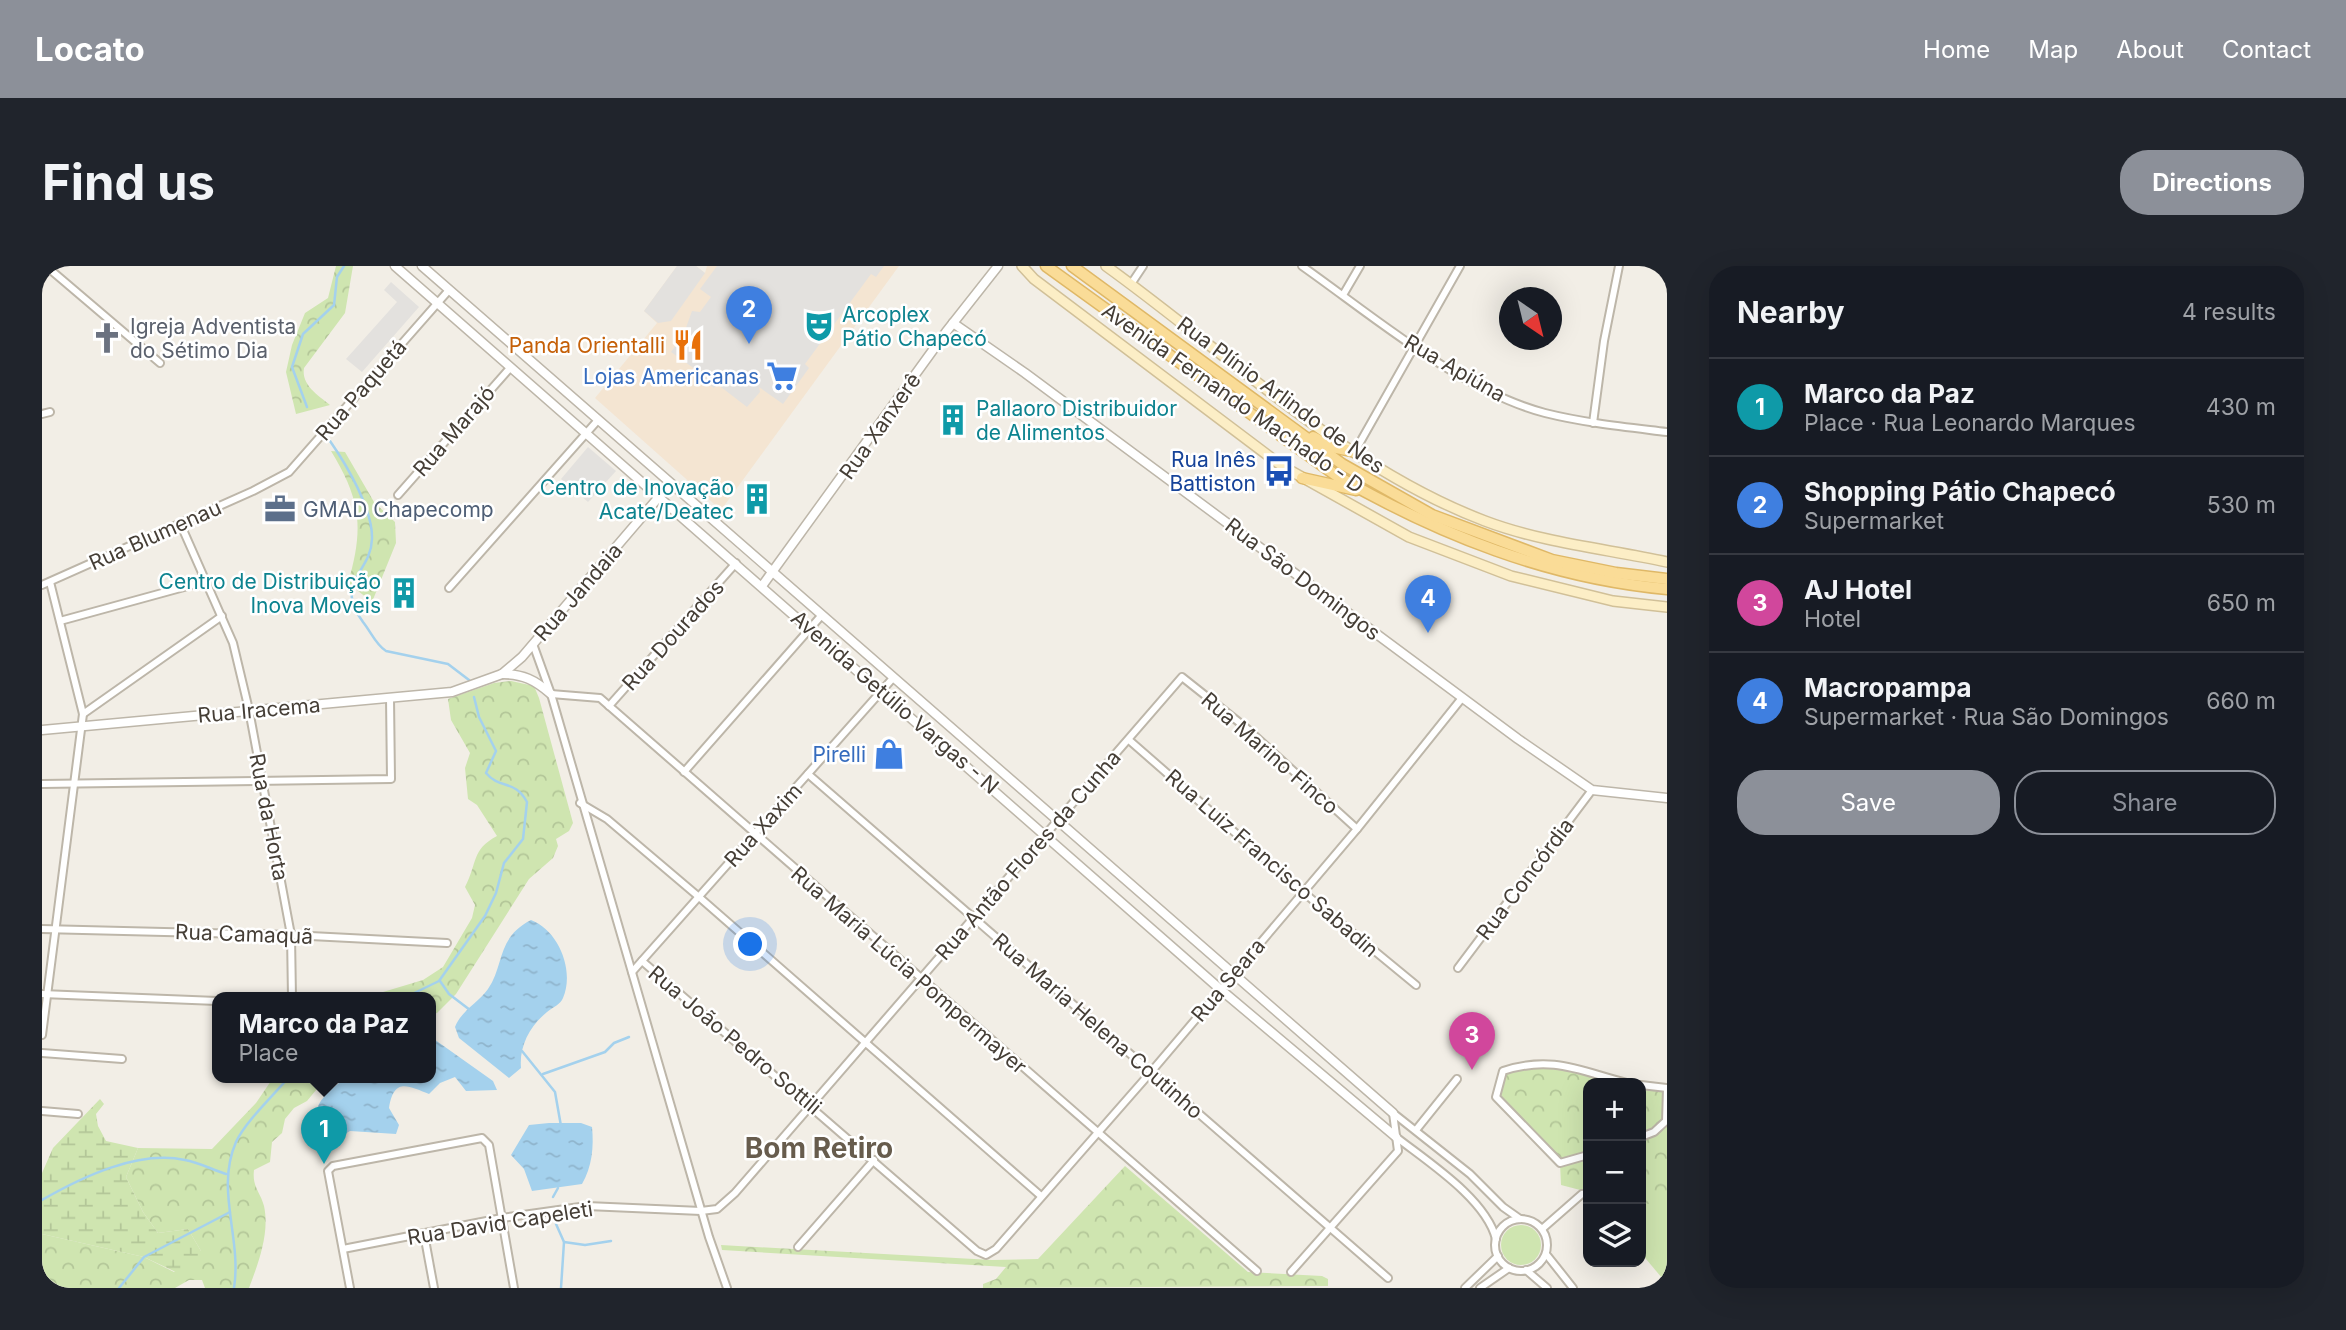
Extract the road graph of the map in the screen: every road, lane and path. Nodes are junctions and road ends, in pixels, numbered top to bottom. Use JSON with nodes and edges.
{"nodes":[{"id":1,"x":46,"y":266,"type":"edge"},
{"id":2,"x":395,"y":266,"type":"edge"},
{"id":3,"x":422,"y":266,"type":"edge"},
{"id":4,"x":998,"y":266,"type":"edge"},
{"id":5,"x":1022,"y":266,"type":"edge"},
{"id":6,"x":1046,"y":266,"type":"edge"},
{"id":7,"x":1072,"y":266,"type":"edge"},
{"id":8,"x":1106,"y":266,"type":"edge"},
{"id":9,"x":1143,"y":266,"type":"edge"},
{"id":10,"x":1302,"y":266,"type":"edge"},
{"id":11,"x":1360,"y":266,"type":"edge"},
{"id":12,"x":1460,"y":266,"type":"edge"},
{"id":13,"x":1619,"y":266,"type":"edge"},
{"id":14,"x":1131,"y":284,"type":"junction"},
{"id":15,"x":449,"y":290,"type":"junction"},
{"id":16,"x":1343,"y":295,"type":"junction"},
{"id":17,"x":438,"y":303,"type":"junction"},
{"id":18,"x":953,"y":323,"type":"junction"},
{"id":19,"x":1413,"y":345,"type":"junction"},
{"id":20,"x":160,"y":363,"type":"dead end"},
{"id":21,"x":510,"y":368,"type":"junction"},
{"id":22,"x":50,"y":412,"type":"dead end"},
{"id":23,"x":1269,"y":412,"type":"junction"},
{"id":24,"x":42,"y":414,"type":"edge"},
{"id":25,"x":598,"y":420,"type":"junction"},
{"id":26,"x":1594,"y":423,"type":"junction"},
{"id":27,"x":1667,"y":432,"type":"edge"},
{"id":28,"x":587,"y":433,"type":"junction"},
{"id":29,"x":1353,"y":452,"type":"junction"},
{"id":30,"x":1301,"y":478,"type":"junction"},
{"id":31,"x":268,"y":484,"type":"joint"},
{"id":32,"x":670,"y":484,"type":"junction"},
{"id":33,"x":1365,"y":492,"type":"junction"},
{"id":34,"x":398,"y":495,"type":"dead end"},
{"id":35,"x":659,"y":496,"type":"junction"},
{"id":36,"x":677,"y":512,"type":"junction"},
{"id":37,"x":708,"y":517,"type":"junction"},
{"id":38,"x":180,"y":523,"type":"junction"},
{"id":39,"x":1667,"y":562,"type":"edge"},
{"id":40,"x":736,"y":563,"type":"junction"},
{"id":41,"x":774,"y":574,"type":"junction"},
{"id":42,"x":206,"y":581,"type":"junction"},
{"id":43,"x":50,"y":582,"type":"junction"},
{"id":44,"x":1665,"y":584,"type":"edge"},
{"id":45,"x":42,"y":585,"type":"edge"},
{"id":46,"x":762,"y":586,"type":"junction"},
{"id":47,"x":449,"y":588,"type":"dead end"},
{"id":48,"x":1667,"y":607,"type":"edge"},
{"id":49,"x":222,"y":616,"type":"junction"},
{"id":50,"x":821,"y":616,"type":"junction"},
{"id":51,"x":60,"y":621,"type":"junction"},
{"id":52,"x":810,"y":629,"type":"junction"},
{"id":53,"x":533,"y":644,"type":"junction"},
{"id":54,"x":502,"y":674,"type":"junction"},
{"id":55,"x":1182,"y":677,"type":"joint"},
{"id":56,"x":893,"y":678,"type":"junction"},
{"id":57,"x":474,"y":684,"type":"joint"},
{"id":58,"x":882,"y":691,"type":"junction"},
{"id":59,"x":551,"y":694,"type":"junction"},
{"id":60,"x":390,"y":698,"type":"junction"},
{"id":61,"x":1462,"y":698,"type":"junction"},
{"id":62,"x":609,"y":706,"type":"junction"},
{"id":63,"x":249,"y":710,"type":"junction"},
{"id":64,"x":83,"y":714,"type":"junction"},
{"id":65,"x":82,"y":726,"type":"junction"},
{"id":66,"x":42,"y":730,"type":"edge"},
{"id":67,"x":1129,"y":740,"type":"junction"},
{"id":68,"x":684,"y":772,"type":"junction"},
{"id":69,"x":808,"y":774,"type":"junction"},
{"id":70,"x":261,"y":782,"type":"junction"},
{"id":71,"x":74,"y":783,"type":"junction"},
{"id":72,"x":42,"y":784,"type":"edge"},
{"id":73,"x":1592,"y":790,"type":"junction"},
{"id":74,"x":1667,"y":798,"type":"edge"},
{"id":75,"x":580,"y":803,"type":"junction"},
{"id":76,"x":1057,"y":821,"type":"junction"},
{"id":77,"x":1357,"y":829,"type":"junction"},
{"id":78,"x":1046,"y":834,"type":"junction"},
{"id":79,"x":754,"y":835,"type":"junction"},
{"id":80,"x":1303,"y":892,"type":"junction"},
{"id":81,"x":699,"y":897,"type":"junction"},
{"id":82,"x":974,"y":918,"type":"junction"},
{"id":83,"x":42,"y":929,"type":"edge"},
{"id":84,"x":54,"y":930,"type":"junction"},
{"id":85,"x":291,"y":935,"type":"junction"},
{"id":86,"x":447,"y":943,"type":"dead end"},
{"id":87,"x":642,"y":961,"type":"junction"},
{"id":88,"x":1458,"y":968,"type":"dead end"},
{"id":89,"x":632,"y":972,"type":"junction"},
{"id":90,"x":1234,"y":974,"type":"junction"},
{"id":91,"x":921,"y":979,"type":"junction"},
{"id":92,"x":1416,"y":985,"type":"dead end"},
{"id":93,"x":1220,"y":989,"type":"junction"},
{"id":94,"x":292,"y":992,"type":"edge"},
{"id":95,"x":44,"y":994,"type":"edge"},
{"id":96,"x":212,"y":1001,"type":"edge"},
{"id":97,"x":42,"y":1035,"type":"edge"},
{"id":98,"x":865,"y":1043,"type":"junction"},
{"id":99,"x":42,"y":1053,"type":"edge"},
{"id":100,"x":122,"y":1059,"type":"dead end"},
{"id":101,"x":1151,"y":1072,"type":"junction"},
{"id":102,"x":1612,"y":1078,"type":"edge"},
{"id":103,"x":1457,"y":1079,"type":"dead end"},
{"id":104,"x":1646,"y":1086,"type":"edge"},
{"id":105,"x":1667,"y":1088,"type":"edge"},
{"id":106,"x":812,"y":1105,"type":"junction"},
{"id":107,"x":42,"y":1111,"type":"edge"},
{"id":108,"x":1394,"y":1113,"type":"junction"},
{"id":109,"x":78,"y":1114,"type":"dead end"},
{"id":110,"x":1416,"y":1130,"type":"junction"},
{"id":111,"x":1096,"y":1134,"type":"junction"},
{"id":112,"x":1646,"y":1135,"type":"edge"},
{"id":113,"x":1396,"y":1137,"type":"junction"},
{"id":114,"x":1583,"y":1156,"type":"edge"},
{"id":115,"x":874,"y":1160,"type":"junction"},
{"id":116,"x":1582,"y":1194,"type":"dead end"},
{"id":117,"x":1041,"y":1196,"type":"junction"},
{"id":118,"x":701,"y":1211,"type":"junction"},
{"id":119,"x":502,"y":1218,"type":"junction"},
{"id":120,"x":1520,"y":1219,"type":"junction"},
{"id":121,"x":1331,"y":1228,"type":"junction"},
{"id":122,"x":1542,"y":1229,"type":"junction"},
{"id":123,"x":424,"y":1234,"type":"junction"},
{"id":124,"x":1496,"y":1239,"type":"junction"},
{"id":125,"x":798,"y":1248,"type":"dead end"},
{"id":126,"x":343,"y":1250,"type":"junction"},
{"id":127,"x":1546,"y":1254,"type":"junction"},
{"id":128,"x":986,"y":1255,"type":"joint"},
{"id":129,"x":1498,"y":1256,"type":"junction"},
{"id":130,"x":1509,"y":1268,"type":"junction"},
{"id":131,"x":1526,"y":1270,"type":"junction"},
{"id":132,"x":1257,"y":1272,"type":"dead end"},
{"id":133,"x":1292,"y":1272,"type":"dead end"},
{"id":134,"x":1388,"y":1278,"type":"dead end"},
{"id":135,"x":350,"y":1288,"type":"edge"},
{"id":136,"x":434,"y":1288,"type":"edge"},
{"id":137,"x":514,"y":1288,"type":"edge"},
{"id":138,"x":727,"y":1288,"type":"edge"},
{"id":139,"x":1465,"y":1288,"type":"edge"},
{"id":140,"x":1480,"y":1288,"type":"edge"},
{"id":141,"x":1547,"y":1288,"type":"edge"},
{"id":142,"x":1573,"y":1288,"type":"edge"}],
"edges":[{"from":1,"to":20,"type":"street"},
{"from":2,"to":17,"type":"street","name":"Avenida Getúlio Vargas - N"},
{"from":3,"to":15,"type":"street","name":"Avenida Getúlio Vargas - N"},
{"from":4,"to":18,"type":"street","name":"Rua Xanxerê"},
{"from":5,"to":30,"type":"main road"},
{"from":6,"to":33,"type":"main road","name":"Avenida Fernando Machado - D"},
{"from":7,"to":23,"type":"main road","name":"Avenida Fernando Machado - D"},
{"from":8,"to":14,"type":"main road","name":"Rua Plínio Arlindo de Nes"},
{"from":9,"to":14,"type":"street"},
{"from":10,"to":16,"type":"street","name":"Rua Apiúna"},
{"from":11,"to":16,"type":"street"},
{"from":12,"to":19,"type":"street"},
{"from":13,"to":26,"type":"street"},
{"from":14,"to":29,"type":"main road","name":"Rua Plínio Arlindo de Nes"},
{"from":15,"to":17,"type":"street","name":"Rua Paquetá"},
{"from":15,"to":25,"type":"street","name":"Avenida Getúlio Vargas - N"},
{"from":16,"to":19,"type":"street","name":"Rua Apiúna"},
{"from":17,"to":21,"type":"street","name":"Avenida Getúlio Vargas - N"},
{"from":17,"to":31,"type":"street","name":"Rua Paquetá"},
{"from":18,"to":41,"type":"street","name":"Rua Xanxerê"},
{"from":18,"to":61,"type":"street","name":"Rua São Domingos"},
{"from":19,"to":26,"type":"street","name":"Rua Apiúna"},
{"from":19,"to":29,"type":"street"},
{"from":21,"to":28,"type":"street","name":"Avenida Getúlio Vargas - N"},
{"from":21,"to":34,"type":"street","name":"Rua Marajó"},
{"from":22,"to":24,"type":"street"},
{"from":23,"to":29,"type":"main road"},
{"from":23,"to":44,"type":"main road","name":"Avenida Fernando Machado - D"},
{"from":25,"to":28,"type":"street"},
{"from":25,"to":32,"type":"street","name":"Avenida Getúlio Vargas - N"},
{"from":26,"to":27,"type":"street","name":"Rua Apiúna"},
{"from":28,"to":35,"type":"street","name":"Avenida Getúlio Vargas - N"},
{"from":28,"to":47,"type":"street"},
{"from":29,"to":39,"type":"main road","name":"Rua Plínio Arlindo de Nes"},
{"from":30,"to":33,"type":"main road"},
{"from":30,"to":48,"type":"main road"},
{"from":31,"to":38,"type":"street","name":"Rua Blumenau"},
{"from":32,"to":35,"type":"street","name":"Rua Jandaia"},
{"from":32,"to":37,"type":"street","name":"Avenida Getúlio Vargas - N"},
{"from":33,"to":44,"type":"main road","name":"Avenida Fernando Machado - D"},
{"from":35,"to":36,"type":"street","name":"Avenida Getúlio Vargas - N"},
{"from":35,"to":53,"type":"street","name":"Rua Jandaia"},
{"from":36,"to":37,"type":"street"},
{"from":36,"to":40,"type":"street","name":"Avenida Getúlio Vargas - N"},
{"from":37,"to":41,"type":"street","name":"Avenida Getúlio Vargas - N"},
{"from":38,"to":42,"type":"street","name":"Rua da Horta"},
{"from":38,"to":43,"type":"street","name":"Rua Blumenau"},
{"from":40,"to":46,"type":"street","name":"Avenida Getúlio Vargas - N"},
{"from":40,"to":62,"type":"street","name":"Rua Dourados"},
{"from":41,"to":46,"type":"street","name":"Rua Xanxerê"},
{"from":41,"to":50,"type":"street","name":"Avenida Getúlio Vargas - N"},
{"from":42,"to":49,"type":"street","name":"Rua da Horta"},
{"from":42,"to":51,"type":"street"},
{"from":43,"to":45,"type":"street","name":"Rua Blumenau"},
{"from":43,"to":51,"type":"street"},
{"from":46,"to":52,"type":"street","name":"Avenida Getúlio Vargas - N"},
{"from":49,"to":63,"type":"street","name":"Rua da Horta"},
{"from":49,"to":64,"type":"street"},
{"from":50,"to":52,"type":"street"},
{"from":50,"to":56,"type":"street","name":"Avenida Getúlio Vargas - N"},
{"from":51,"to":64,"type":"street"},
{"from":52,"to":58,"type":"street","name":"Avenida Getúlio Vargas - N"},
{"from":52,"to":68,"type":"street"},
{"from":53,"to":54,"type":"street","name":"Rua Jandaia"},
{"from":53,"to":59,"type":"street"},
{"from":54,"to":57,"type":"street","name":"Rua Jandaia"},
{"from":54,"to":59,"type":"street"},
{"from":55,"to":67,"type":"street","name":"Rua Antão Flores da Cunha"},
{"from":55,"to":77,"type":"street","name":"Rua Marino Finco"},
{"from":56,"to":58,"type":"street","name":"Rua Xaxim"},
{"from":56,"to":76,"type":"street","name":"Avenida Getúlio Vargas - N"},
{"from":57,"to":60,"type":"street","name":"Rua Iracema"},
{"from":58,"to":69,"type":"street","name":"Rua Xaxim"},
{"from":58,"to":78,"type":"street","name":"Avenida Getúlio Vargas - N"},
{"from":59,"to":62,"type":"street","name":"Rua Maria Lúcia Pompermayer"},
{"from":59,"to":75,"type":"street"},
{"from":60,"to":63,"type":"street","name":"Rua Iracema"},
{"from":60,"to":70,"type":"street"},
{"from":61,"to":73,"type":"street","name":"Rua São Domingos"},
{"from":61,"to":77,"type":"street","name":"Rua Seara"},
{"from":62,"to":68,"type":"street","name":"Rua Maria Lúcia Pompermayer"},
{"from":63,"to":65,"type":"street","name":"Rua Iracema"},
{"from":63,"to":70,"type":"street","name":"Rua da Horta"},
{"from":64,"to":65,"type":"street"},
{"from":65,"to":66,"type":"street","name":"Rua Iracema"},
{"from":65,"to":71,"type":"street"},
{"from":67,"to":76,"type":"street","name":"Rua Antão Flores da Cunha"},
{"from":67,"to":80,"type":"street","name":"Rua Luiz Francisco Sabadin"},
{"from":68,"to":79,"type":"street","name":"Rua Maria Lúcia Pompermayer"},
{"from":69,"to":79,"type":"street","name":"Rua Xaxim"},
{"from":69,"to":82,"type":"street","name":"Rua Maria Helena Coutinho"},
{"from":70,"to":71,"type":"street"},
{"from":70,"to":85,"type":"street","name":"Rua da Horta"},
{"from":71,"to":72,"type":"street"},
{"from":71,"to":84,"type":"street"},
{"from":73,"to":74,"type":"street","name":"Rua São Domingos"},
{"from":73,"to":88,"type":"street","name":"Rua Concórdia"},
{"from":75,"to":81,"type":"street"},
{"from":75,"to":89,"type":"street"},
{"from":76,"to":78,"type":"street","name":"Rua Antão Flores da Cunha"},
{"from":76,"to":90,"type":"street","name":"Avenida Getúlio Vargas - N"},
{"from":77,"to":80,"type":"street","name":"Rua Seara"},
{"from":78,"to":82,"type":"street","name":"Rua Antão Flores da Cunha"},
{"from":78,"to":93,"type":"street","name":"Avenida Getúlio Vargas - N"},
{"from":79,"to":81,"type":"street","name":"Rua Xaxim"},
{"from":79,"to":91,"type":"street","name":"Rua Maria Lúcia Pompermayer"},
{"from":80,"to":90,"type":"street","name":"Rua Seara"},
{"from":80,"to":92,"type":"street","name":"Rua Luiz Francisco Sabadin"},
{"from":81,"to":87,"type":"street","name":"Rua Xaxim"},
{"from":81,"to":98,"type":"street"},
{"from":82,"to":91,"type":"street","name":"Rua Antão Flores da Cunha"},
{"from":82,"to":101,"type":"street","name":"Rua Maria Helena Coutinho"},
{"from":83,"to":84,"type":"street","name":"Rua Camaquã"},
{"from":84,"to":85,"type":"street","name":"Rua Camaquã"},
{"from":84,"to":95,"type":"street"},
{"from":85,"to":86,"type":"street","name":"Rua Camaquã"},
{"from":85,"to":94,"type":"street","name":"Rua da Horta"},
{"from":87,"to":89,"type":"street","name":"Rua Xaxim"},
{"from":87,"to":106,"type":"street","name":"Rua João Pedro Sottili"},
{"from":89,"to":118,"type":"street"},
{"from":90,"to":93,"type":"street","name":"Rua Seara"},
{"from":90,"to":108,"type":"street","name":"Avenida Getúlio Vargas - N"},
{"from":91,"to":98,"type":"street","name":"Rua Antão Flores da Cunha"},
{"from":91,"to":111,"type":"street","name":"Rua Maria Lúcia Pompermayer"},
{"from":93,"to":101,"type":"street","name":"Rua Seara"},
{"from":93,"to":113,"type":"street","name":"Avenida Getúlio Vargas - N"},
{"from":95,"to":96,"type":"street"},
{"from":95,"to":97,"type":"street"},
{"from":98,"to":106,"type":"street","name":"Rua Antão Flores da Cunha"},
{"from":98,"to":117,"type":"street"},
{"from":99,"to":100,"type":"street"},
{"from":101,"to":111,"type":"street","name":"Rua Seara"},
{"from":101,"to":121,"type":"street","name":"Rua Maria Helena Coutinho"},
{"from":102,"to":114,"type":"street"},
{"from":103,"to":110,"type":"street"},
{"from":104,"to":105,"type":"street"},
{"from":105,"to":112,"type":"street"},
{"from":106,"to":115,"type":"street","name":"Rua João Pedro Sottili"},
{"from":106,"to":118,"type":"street","name":"Rua Antão Flores da Cunha"},
{"from":107,"to":109,"type":"street"},
{"from":108,"to":110,"type":"street"},
{"from":108,"to":113,"type":"street"},
{"from":110,"to":120,"type":"street"},
{"from":111,"to":117,"type":"street","name":"Rua Seara"},
{"from":111,"to":132,"type":"street","name":"Rua Maria Lúcia Pompermayer"},
{"from":113,"to":121,"type":"street"},
{"from":113,"to":124,"type":"street"},
{"from":115,"to":125,"type":"street"},
{"from":115,"to":128,"type":"street","name":"Rua João Pedro Sottili"},
{"from":116,"to":122,"type":"street"},
{"from":117,"to":128,"type":"street","name":"Rua Seara"},
{"from":118,"to":119,"type":"street","name":"Rua David Capeleti"},
{"from":118,"to":138,"type":"street"},
{"from":119,"to":123,"type":"street","name":"Rua David Capeleti"},
{"from":119,"to":126,"type":"street"},
{"from":119,"to":137,"type":"street"},
{"from":120,"to":122,"type":"street"},
{"from":120,"to":124,"type":"street"},
{"from":121,"to":133,"type":"street"},
{"from":121,"to":134,"type":"street","name":"Rua Maria Helena Coutinho"},
{"from":122,"to":127,"type":"street"},
{"from":123,"to":126,"type":"street","name":"Rua David Capeleti"},
{"from":123,"to":136,"type":"street"},
{"from":124,"to":129,"type":"street"},
{"from":126,"to":135,"type":"street"},
{"from":127,"to":131,"type":"street"},
{"from":127,"to":142,"type":"street"},
{"from":129,"to":130,"type":"street"},
{"from":129,"to":139,"type":"street"},
{"from":130,"to":131,"type":"street"},
{"from":130,"to":140,"type":"street"},
{"from":131,"to":141,"type":"street"}]}
